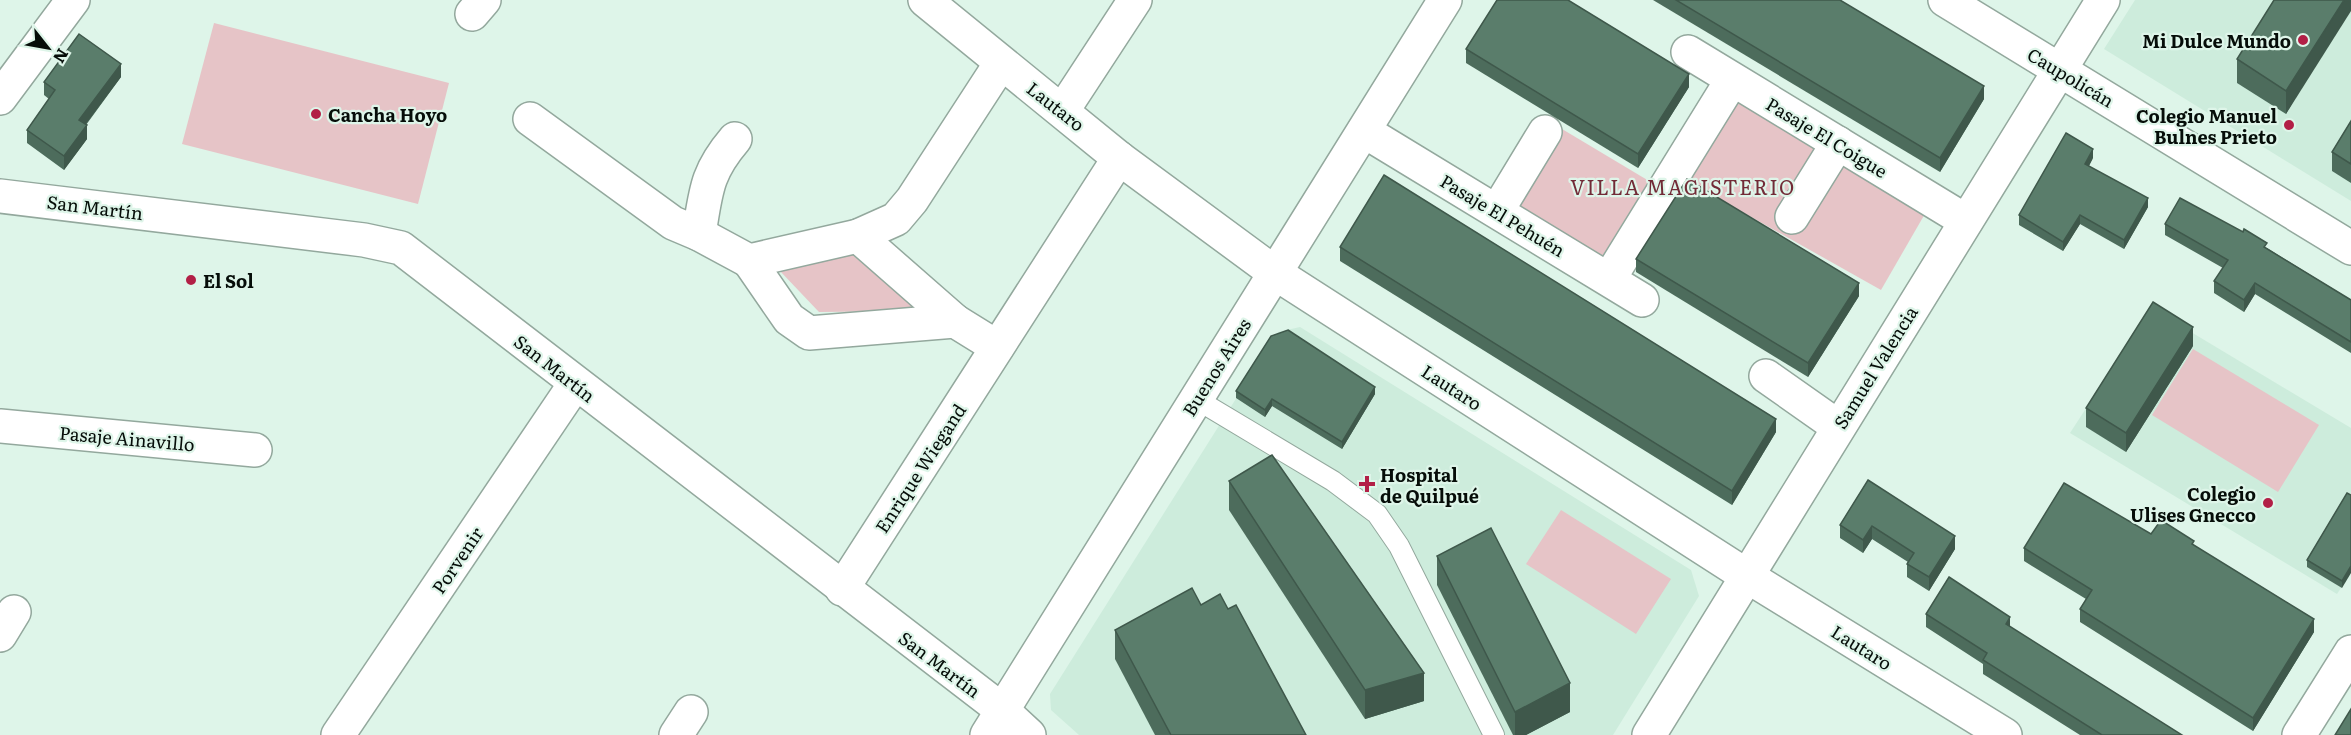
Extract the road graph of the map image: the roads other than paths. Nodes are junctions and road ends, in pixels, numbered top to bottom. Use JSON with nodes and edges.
{"nodes":[{"id":1,"x":73,"y":0,"type":"edge"},
{"id":2,"x":926,"y":0,"type":"edge"},
{"id":3,"x":1135,"y":0,"type":"edge"},
{"id":4,"x":1445,"y":0,"type":"edge"},
{"id":5,"x":1945,"y":0,"type":"edge"},
{"id":6,"x":2103,"y":0,"type":"edge"},
{"id":7,"x":1688,"y":52,"type":"dead end"},
{"id":8,"x":1000,"y":63,"type":"junction"},
{"id":9,"x":2059,"y":70,"type":"junction"},
{"id":10,"x":1732,"y":80,"type":"junction"},
{"id":11,"x":0,"y":98,"type":"edge"},
{"id":12,"x":1063,"y":110,"type":"junction"},
{"id":13,"x":530,"y":119,"type":"dead end"},
{"id":14,"x":1364,"y":131,"type":"junction"},
{"id":15,"x":1545,"y":132,"type":"dead end"},
{"id":16,"x":735,"y":139,"type":"dead end"},
{"id":17,"x":1838,"y":143,"type":"junction"},
{"id":18,"x":1119,"y":158,"type":"junction"},
{"id":19,"x":0,"y":196,"type":"edge"},
{"id":20,"x":1497,"y":211,"type":"junction"},
{"id":21,"x":1792,"y":217,"type":"dead end"},
{"id":22,"x":1966,"y":221,"type":"junction"},
{"id":23,"x":699,"y":234,"type":"junction"},
{"id":24,"x":858,"y":236,"type":"junction"},
{"id":25,"x":2351,"y":248,"type":"edge"},
{"id":26,"x":749,"y":261,"type":"junction"},
{"id":27,"x":1275,"y":273,"type":"junction"},
{"id":28,"x":1609,"y":279,"type":"junction"},
{"id":29,"x":1642,"y":300,"type":"dead end"},
{"id":30,"x":955,"y":321,"type":"junction"},
{"id":31,"x":997,"y":347,"type":"junction"},
{"id":32,"x":1766,"y":376,"type":"dead end"},
{"id":33,"x":575,"y":384,"type":"junction"},
{"id":34,"x":1196,"y":399,"type":"junction"},
{"id":35,"x":0,"y":426,"type":"edge"},
{"id":36,"x":1837,"y":426,"type":"junction"},
{"id":37,"x":255,"y":450,"type":"dead end"},
{"id":38,"x":1747,"y":576,"type":"junction"},
{"id":39,"x":842,"y":589,"type":"junction"},
{"id":40,"x":2351,"y":652,"type":"edge"},
{"id":41,"x":994,"y":723,"type":"edge"},
{"id":42,"x":338,"y":735,"type":"edge"},
{"id":43,"x":1029,"y":735,"type":"edge"},
{"id":44,"x":1494,"y":735,"type":"edge"},
{"id":45,"x":1649,"y":735,"type":"edge"},
{"id":46,"x":2005,"y":735,"type":"edge"},
{"id":47,"x":2299,"y":735,"type":"edge"}],
"edges":[{"from":1,"to":11,"type":"street"},
{"from":2,"to":8,"type":"street","name":"Lautaro"},
{"from":3,"to":12,"type":"street"},
{"from":4,"to":14,"type":"street","name":"Buenos Aires"},
{"from":5,"to":9,"type":"street","name":"Caupolicán"},
{"from":6,"to":9,"type":"street","name":"Samuel Valencia"},
{"from":7,"to":10,"type":"street","name":"Pasaje El Coigue"},
{"from":8,"to":12,"type":"street","name":"Lautaro"},
{"from":8,"to":24,"type":"street"},
{"from":9,"to":22,"type":"street","name":"Samuel Valencia"},
{"from":9,"to":25,"type":"street","name":"Caupolicán"},
{"from":10,"to":17,"type":"street","name":"Pasaje El Coigue"},
{"from":10,"to":28,"type":"street"},
{"from":12,"to":18,"type":"street","name":"Lautaro"},
{"from":13,"to":23,"type":"street"},
{"from":14,"to":20,"type":"street","name":"Pasaje El Pehuén"},
{"from":14,"to":27,"type":"street","name":"Buenos Aires"},
{"from":15,"to":20,"type":"street"},
{"from":16,"to":23,"type":"street"},
{"from":17,"to":21,"type":"street"},
{"from":17,"to":22,"type":"street","name":"Pasaje El Coigue"},
{"from":18,"to":27,"type":"street","name":"Lautaro"},
{"from":18,"to":31,"type":"street","name":"Enrique Wiegand"},
{"from":19,"to":33,"type":"street","name":"San Martín"},
{"from":20,"to":28,"type":"street","name":"Pasaje El Pehuén"},
{"from":22,"to":36,"type":"street","name":"Samuel Valencia"},
{"from":23,"to":26,"type":"street"},
{"from":24,"to":26,"type":"street"},
{"from":24,"to":30,"type":"street"},
{"from":26,"to":30,"type":"street"},
{"from":27,"to":34,"type":"street","name":"Buenos Aires"},
{"from":27,"to":38,"type":"street","name":"Lautaro"},
{"from":28,"to":29,"type":"street","name":"Pasaje El Pehuén"},
{"from":30,"to":31,"type":"street"},
{"from":31,"to":39,"type":"street","name":"Enrique Wiegand"},
{"from":32,"to":36,"type":"street"},
{"from":33,"to":39,"type":"street","name":"San Martín"},
{"from":33,"to":42,"type":"street","name":"Porvenir"},
{"from":34,"to":41,"type":"street","name":"Buenos Aires"},
{"from":34,"to":44,"type":"lane"},
{"from":35,"to":37,"type":"street","name":"Pasaje Ainavillo"},
{"from":36,"to":38,"type":"street","name":"Samuel Valencia"},
{"from":38,"to":45,"type":"street","name":"Samuel Valencia"},
{"from":38,"to":46,"type":"street","name":"Lautaro"},
{"from":39,"to":41,"type":"street","name":"San Martín"},
{"from":40,"to":47,"type":"street"},
{"from":41,"to":43,"type":"street","name":"San Martín"}]}
